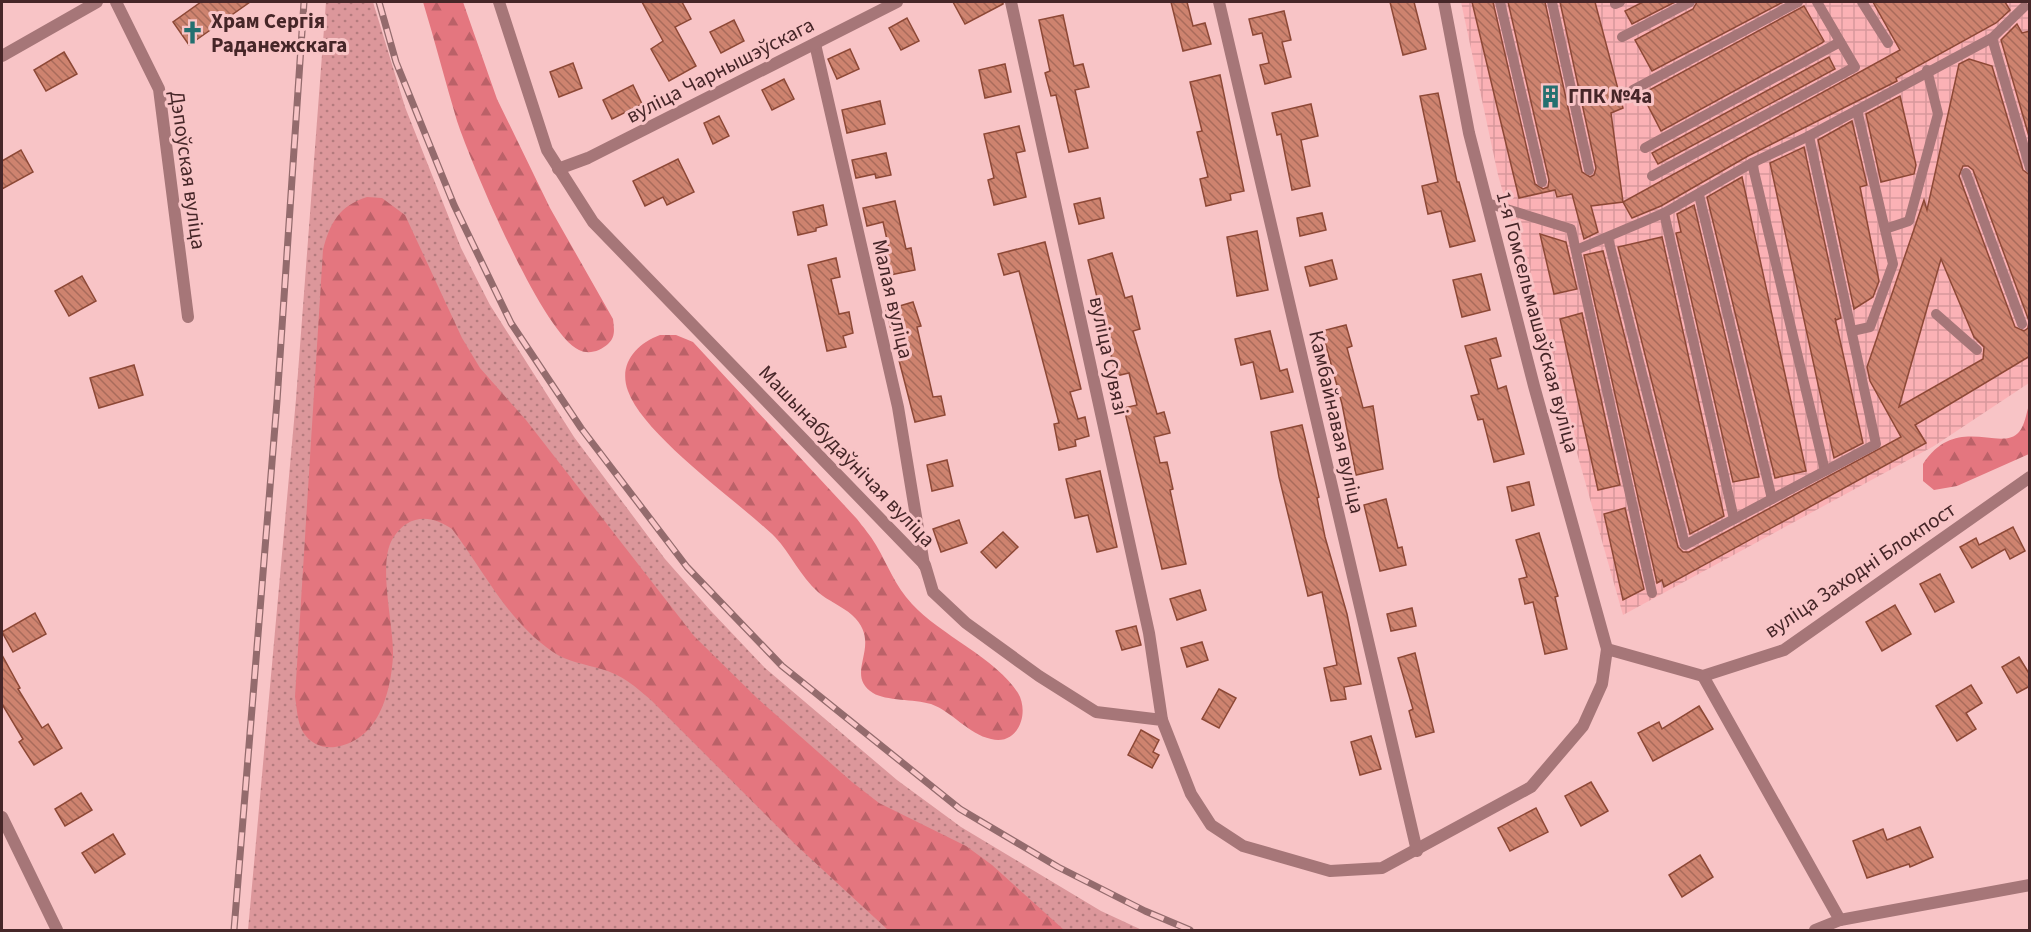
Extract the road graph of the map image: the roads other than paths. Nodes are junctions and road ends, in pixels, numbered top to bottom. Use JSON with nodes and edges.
{"nodes":[{"id":1,"x":97,"y":2,"type":"edge"},
{"id":2,"x":116,"y":2,"type":"edge"},
{"id":3,"x":499,"y":2,"type":"edge"},
{"id":4,"x":897,"y":2,"type":"edge"},
{"id":5,"x":1011,"y":2,"type":"edge"},
{"id":6,"x":1220,"y":2,"type":"edge"},
{"id":7,"x":1444,"y":2,"type":"edge"},
{"id":8,"x":1500,"y":2,"type":"edge"},
{"id":9,"x":1552,"y":2,"type":"edge"},
{"id":10,"x":1690,"y":2,"type":"edge"},
{"id":11,"x":1798,"y":2,"type":"edge"},
{"id":12,"x":1817,"y":2,"type":"edge"},
{"id":13,"x":1862,"y":2,"type":"edge"},
{"id":14,"x":2024,"y":7,"type":"dead end"},
{"id":15,"x":1622,"y":37,"type":"dead end"},
{"id":16,"x":1992,"y":38,"type":"junction"},
{"id":17,"x":1840,"y":42,"type":"junction"},
{"id":18,"x":1888,"y":43,"type":"dead end"},
{"id":19,"x":815,"y":44,"type":"junction"},
{"id":20,"x":2,"y":56,"type":"edge"},
{"id":21,"x":1928,"y":70,"type":"junction"},
{"id":22,"x":1633,"y":90,"type":"dead end"},
{"id":23,"x":1857,"y":110,"type":"junction"},
{"id":24,"x":1809,"y":136,"type":"junction"},
{"id":25,"x":1645,"y":148,"type":"dead end"},
{"id":26,"x":1752,"y":163,"type":"junction"},
{"id":27,"x":2030,"y":168,"type":"edge"},
{"id":28,"x":558,"y":169,"type":"junction"},
{"id":29,"x":1589,"y":170,"type":"dead end"},
{"id":30,"x":1966,"y":173,"type":"dead end"},
{"id":31,"x":1652,"y":176,"type":"dead end"},
{"id":32,"x":1542,"y":182,"type":"dead end"},
{"id":33,"x":1699,"y":195,"type":"junction"},
{"id":34,"x":1486,"y":203,"type":"junction"},
{"id":35,"x":1664,"y":213,"type":"junction"},
{"id":36,"x":1885,"y":229,"type":"junction"},
{"id":37,"x":1608,"y":238,"type":"junction"},
{"id":38,"x":1576,"y":250,"type":"junction"},
{"id":39,"x":1936,"y":314,"type":"dead end"},
{"id":40,"x":188,"y":317,"type":"dead end"},
{"id":41,"x":2022,"y":324,"type":"dead end"},
{"id":42,"x":1852,"y":332,"type":"junction"},
{"id":43,"x":1977,"y":350,"type":"dead end"},
{"id":44,"x":1825,"y":471,"type":"junction"},
{"id":45,"x":2030,"y":477,"type":"edge"},
{"id":46,"x":1772,"y":499,"type":"junction"},
{"id":47,"x":1734,"y":519,"type":"junction"},
{"id":48,"x":925,"y":565,"type":"junction"},
{"id":49,"x":1652,"y":593,"type":"dead end"},
{"id":50,"x":1607,"y":649,"type":"junction"},
{"id":51,"x":1703,"y":676,"type":"junction"},
{"id":52,"x":1162,"y":720,"type":"junction"},
{"id":53,"x":2,"y":817,"type":"edge"},
{"id":54,"x":1417,"y":851,"type":"junction"},
{"id":55,"x":2030,"y":885,"type":"edge"},
{"id":56,"x":1840,"y":920,"type":"junction"},
{"id":57,"x":57,"y":930,"type":"edge"},
{"id":58,"x":1815,"y":930,"type":"edge"}],
"edges":[{"from":1,"to":20,"type":"street"},
{"from":2,"to":40,"type":"street","name":"Дэпоўская вуліца"},
{"from":3,"to":28,"type":"street","name":"Машынабудаўнічая вуліца"},
{"from":4,"to":19,"type":"street","name":"вуліца Чарнышэўскага"},
{"from":5,"to":52,"type":"street","name":"вуліца Сувязі"},
{"from":6,"to":54,"type":"street","name":"Камбайнавая вуліца"},
{"from":7,"to":34,"type":"street","name":"1-я Гомсельмашаўская вуліца"},
{"from":8,"to":32,"type":"lane"},
{"from":9,"to":29,"type":"lane"},
{"from":10,"to":15,"type":"lane"},
{"from":11,"to":22,"type":"lane"},
{"from":12,"to":17,"type":"lane"},
{"from":13,"to":18,"type":"lane"},
{"from":14,"to":16,"type":"lane"},
{"from":16,"to":21,"type":"lane"},
{"from":16,"to":27,"type":"lane"},
{"from":17,"to":25,"type":"lane"},
{"from":17,"to":31,"type":"lane"},
{"from":19,"to":28,"type":"street","name":"вуліца Чарнышэўскага"},
{"from":19,"to":48,"type":"street","name":"Малая вуліца"},
{"from":21,"to":23,"type":"lane"},
{"from":21,"to":36,"type":"lane"},
{"from":23,"to":24,"type":"lane"},
{"from":23,"to":36,"type":"lane"},
{"from":24,"to":26,"type":"lane"},
{"from":24,"to":42,"type":"lane"},
{"from":26,"to":33,"type":"lane"},
{"from":26,"to":44,"type":"lane"},
{"from":28,"to":48,"type":"street","name":"Машынабудаўнічая вуліца"},
{"from":30,"to":41,"type":"lane"},
{"from":33,"to":35,"type":"lane"},
{"from":33,"to":46,"type":"lane"},
{"from":34,"to":38,"type":"lane"},
{"from":34,"to":50,"type":"street","name":"1-я Гомсельмашаўская вуліца"},
{"from":35,"to":37,"type":"lane"},
{"from":35,"to":47,"type":"lane"},
{"from":36,"to":42,"type":"lane"},
{"from":37,"to":38,"type":"lane"},
{"from":37,"to":47,"type":"lane"},
{"from":38,"to":49,"type":"lane"},
{"from":39,"to":43,"type":"lane"},
{"from":42,"to":44,"type":"lane"},
{"from":44,"to":46,"type":"lane"},
{"from":45,"to":51,"type":"street","name":"вуліца Заходні Блокпост"},
{"from":46,"to":47,"type":"lane"},
{"from":48,"to":52,"type":"street","name":"Машынабудаўнічая вуліца"},
{"from":50,"to":51,"type":"street"},
{"from":50,"to":54,"type":"street"},
{"from":51,"to":56,"type":"street"},
{"from":52,"to":54,"type":"street"},
{"from":53,"to":57,"type":"street"},
{"from":55,"to":56,"type":"street"},
{"from":56,"to":58,"type":"street"}]}
